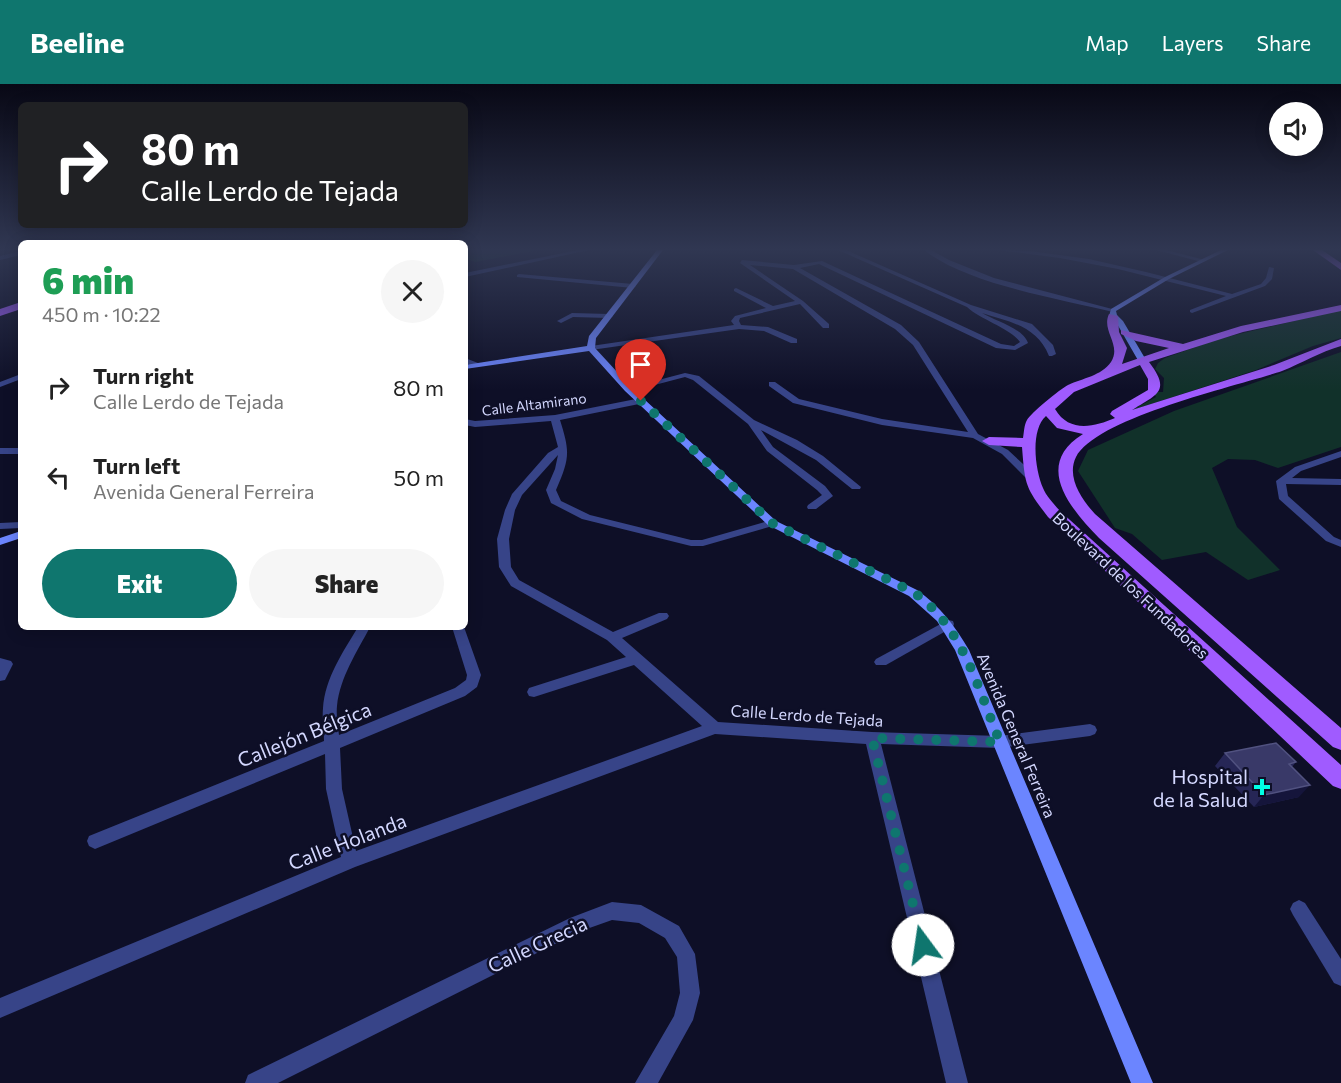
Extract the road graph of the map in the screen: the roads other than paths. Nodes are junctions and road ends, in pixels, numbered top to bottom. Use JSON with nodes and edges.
{"nodes":[{"id":1,"x":625,"y":297,"type":"edge"},
{"id":2,"x":749,"y":297,"type":"edge"},
{"id":3,"x":793,"y":297,"type":"edge"},
{"id":4,"x":848,"y":297,"type":"edge"},
{"id":5,"x":894,"y":297,"type":"edge"},
{"id":6,"x":947,"y":297,"type":"edge"},
{"id":7,"x":1057,"y":297,"type":"edge"},
{"id":8,"x":1138,"y":297,"type":"edge"},
{"id":9,"x":1230,"y":297,"type":"edge"},
{"id":10,"x":801,"y":302,"type":"junction"},
{"id":11,"x":18,"y":306,"type":"edge"},
{"id":12,"x":969,"y":306,"type":"junction"},
{"id":13,"x":771,"y":308,"type":"junction"},
{"id":14,"x":1341,"y":308,"type":"edge"},
{"id":15,"x":1192,"y":311,"type":"dead end"},
{"id":16,"x":0,"y":313,"type":"edge"},
{"id":17,"x":1113,"y":313,"type":"junction"},
{"id":18,"x":609,"y":316,"type":"junction"},
{"id":19,"x":561,"y":321,"type":"dead end"},
{"id":20,"x":826,"y":326,"type":"dead end"},
{"id":21,"x":739,"y":327,"type":"junction"},
{"id":22,"x":1125,"y":332,"type":"junction"},
{"id":23,"x":794,"y":341,"type":"dead end"},
{"id":24,"x":1341,"y":342,"type":"edge"},
{"id":25,"x":1184,"y":346,"type":"junction"},
{"id":26,"x":591,"y":348,"type":"junction"},
{"id":27,"x":1052,"y":354,"type":"dead end"},
{"id":28,"x":1142,"y":360,"type":"junction"},
{"id":29,"x":468,"y":362,"type":"edge"},
{"id":30,"x":475,"y":365,"type":"junction"},
{"id":31,"x":468,"y":366,"type":"edge"},
{"id":32,"x":1106,"y":375,"type":"junction"},
{"id":33,"x":18,"y":377,"type":"edge"},
{"id":34,"x":772,"y":384,"type":"dead end"},
{"id":35,"x":0,"y":385,"type":"edge"},
{"id":36,"x":628,"y":389,"type":"junction"},
{"id":37,"x":641,"y":401,"type":"junction"},
{"id":38,"x":1047,"y":406,"type":"junction"},
{"id":39,"x":555,"y":418,"type":"junction"},
{"id":40,"x":752,"y":422,"type":"junction"},
{"id":41,"x":468,"y":423,"type":"edge"},
{"id":42,"x":1110,"y":426,"type":"junction"},
{"id":43,"x":1030,"y":436,"type":"junction"},
{"id":44,"x":982,"y":438,"type":"junction"},
{"id":45,"x":1079,"y":445,"type":"junction"},
{"id":46,"x":564,"y":447,"type":"junction"},
{"id":47,"x":0,"y":451,"type":"edge"},
{"id":48,"x":18,"y":451,"type":"edge"},
{"id":49,"x":1341,"y":454,"type":"edge"},
{"id":50,"x":1032,"y":478,"type":"junction"},
{"id":51,"x":1281,"y":481,"type":"junction"},
{"id":52,"x":1341,"y":482,"type":"edge"},
{"id":53,"x":856,"y":487,"type":"dead end"},
{"id":54,"x":812,"y":507,"type":"dead end"},
{"id":55,"x":772,"y":523,"type":"junction"},
{"id":56,"x":0,"y":525,"type":"edge"},
{"id":57,"x":18,"y":525,"type":"edge"},
{"id":58,"x":18,"y":535,"type":"edge"},
{"id":59,"x":0,"y":542,"type":"edge"},
{"id":60,"x":1341,"y":544,"type":"edge"},
{"id":61,"x":663,"y":616,"type":"dead end"},
{"id":62,"x":948,"y":624,"type":"junction"},
{"id":63,"x":362,"y":630,"type":"edge"},
{"id":64,"x":459,"y":630,"type":"edge"},
{"id":65,"x":612,"y":637,"type":"junction"},
{"id":66,"x":637,"y":659,"type":"junction"},
{"id":67,"x":881,"y":662,"type":"dead end"},
{"id":68,"x":0,"y":663,"type":"edge"},
{"id":69,"x":0,"y":676,"type":"edge"},
{"id":70,"x":534,"y":692,"type":"dead end"},
{"id":71,"x":714,"y":728,"type":"junction"},
{"id":72,"x":1090,"y":730,"type":"dead end"},
{"id":73,"x":872,"y":738,"type":"junction"},
{"id":74,"x":1341,"y":741,"type":"edge"},
{"id":75,"x":1000,"y":742,"type":"junction"},
{"id":76,"x":333,"y":745,"type":"junction"},
{"id":77,"x":1341,"y":779,"type":"edge"},
{"id":78,"x":95,"y":841,"type":"dead end"},
{"id":79,"x":350,"y":861,"type":"junction"},
{"id":80,"x":1299,"y":909,"type":"dead end"},
{"id":81,"x":1341,"y":976,"type":"edge"},
{"id":82,"x":0,"y":1008,"type":"edge"},
{"id":83,"x":256,"y":1083,"type":"edge"},
{"id":84,"x":646,"y":1083,"type":"edge"},
{"id":85,"x":957,"y":1083,"type":"edge"},
{"id":86,"x":1142,"y":1083,"type":"edge"}],
"edges":[{"from":1,"to":18,"type":"street"},
{"from":2,"to":13,"type":"street"},
{"from":3,"to":10,"type":"street"},
{"from":4,"to":44,"type":"street"},
{"from":5,"to":12,"type":"street"},
{"from":6,"to":12,"type":"street"},
{"from":7,"to":17,"type":"street"},
{"from":8,"to":17,"type":"street"},
{"from":9,"to":15,"type":"street"},
{"from":10,"to":13,"type":"street"},
{"from":10,"to":20,"type":"street"},
{"from":11,"to":16,"type":"main road"},
{"from":12,"to":27,"type":"street"},
{"from":13,"to":21,"type":"street"},
{"from":14,"to":25,"type":"main road"},
{"from":17,"to":22,"type":"street"},
{"from":17,"to":32,"type":"main road"},
{"from":18,"to":19,"type":"street"},
{"from":18,"to":26,"type":"street"},
{"from":21,"to":23,"type":"street"},
{"from":21,"to":26,"type":"street"},
{"from":22,"to":25,"type":"main road"},
{"from":22,"to":28,"type":"street"},
{"from":24,"to":42,"type":"main road"},
{"from":25,"to":28,"type":"main road"},
{"from":26,"to":30,"type":"street"},
{"from":26,"to":36,"type":"street","name":"Avenida General Ferreira"},
{"from":28,"to":32,"type":"main road"},
{"from":28,"to":42,"type":"main road"},
{"from":29,"to":30,"type":"street"},
{"from":30,"to":31,"type":"street"},
{"from":32,"to":38,"type":"main road"},
{"from":33,"to":35,"type":"street"},
{"from":34,"to":44,"type":"street"},
{"from":36,"to":37,"type":"street","name":"Avenida General Ferreira"},
{"from":36,"to":40,"type":"street"},
{"from":37,"to":39,"type":"street","name":"Calle Altamirano"},
{"from":37,"to":55,"type":"street","name":"Avenida General Ferreira"},
{"from":38,"to":42,"type":"main road"},
{"from":38,"to":43,"type":"main road"},
{"from":39,"to":41,"type":"street","name":"Calle Altamirano"},
{"from":39,"to":46,"type":"street"},
{"from":40,"to":53,"type":"street"},
{"from":40,"to":54,"type":"street"},
{"from":42,"to":45,"type":"main road"},
{"from":43,"to":44,"type":"main road"},
{"from":43,"to":45,"type":"main road"},
{"from":43,"to":50,"type":"main road","name":"Boulevard de los Fundadores"},
{"from":44,"to":50,"type":"street"},
{"from":45,"to":74,"type":"main road","name":"Boulevard de los Fundadores"},
{"from":46,"to":55,"type":"street"},
{"from":46,"to":65,"type":"street","name":"Calle Lerdo de Tejada"},
{"from":47,"to":48,"type":"street"},
{"from":49,"to":51,"type":"street"},
{"from":50,"to":77,"type":"main road","name":"Boulevard de los Fundadores"},
{"from":51,"to":52,"type":"street"},
{"from":51,"to":60,"type":"street"},
{"from":55,"to":62,"type":"street","name":"Avenida General Ferreira"},
{"from":56,"to":57,"type":"street"},
{"from":58,"to":59,"type":"street"},
{"from":61,"to":65,"type":"street"},
{"from":62,"to":67,"type":"street"},
{"from":62,"to":75,"type":"street","name":"Avenida General Ferreira"},
{"from":63,"to":76,"type":"street"},
{"from":64,"to":76,"type":"street","name":"Callejón Bélgica"},
{"from":65,"to":66,"type":"street","name":"Calle Lerdo de Tejada"},
{"from":66,"to":70,"type":"street"},
{"from":66,"to":71,"type":"street","name":"Calle Lerdo de Tejada"},
{"from":68,"to":69,"type":"street"},
{"from":71,"to":73,"type":"street","name":"Calle Lerdo de Tejada"},
{"from":71,"to":79,"type":"street","name":"Calle Holanda"},
{"from":72,"to":75,"type":"street","name":"Calle Lerdo de Tejada"},
{"from":73,"to":75,"type":"street","name":"Calle Lerdo de Tejada"},
{"from":73,"to":85,"type":"street"},
{"from":75,"to":86,"type":"street","name":"Avenida General Ferreira"},
{"from":76,"to":78,"type":"street","name":"Callejón Bélgica"},
{"from":76,"to":79,"type":"street"},
{"from":79,"to":82,"type":"street","name":"Calle Holanda"},
{"from":80,"to":81,"type":"street"},
{"from":83,"to":84,"type":"street","name":"Calle Grecia"}]}
